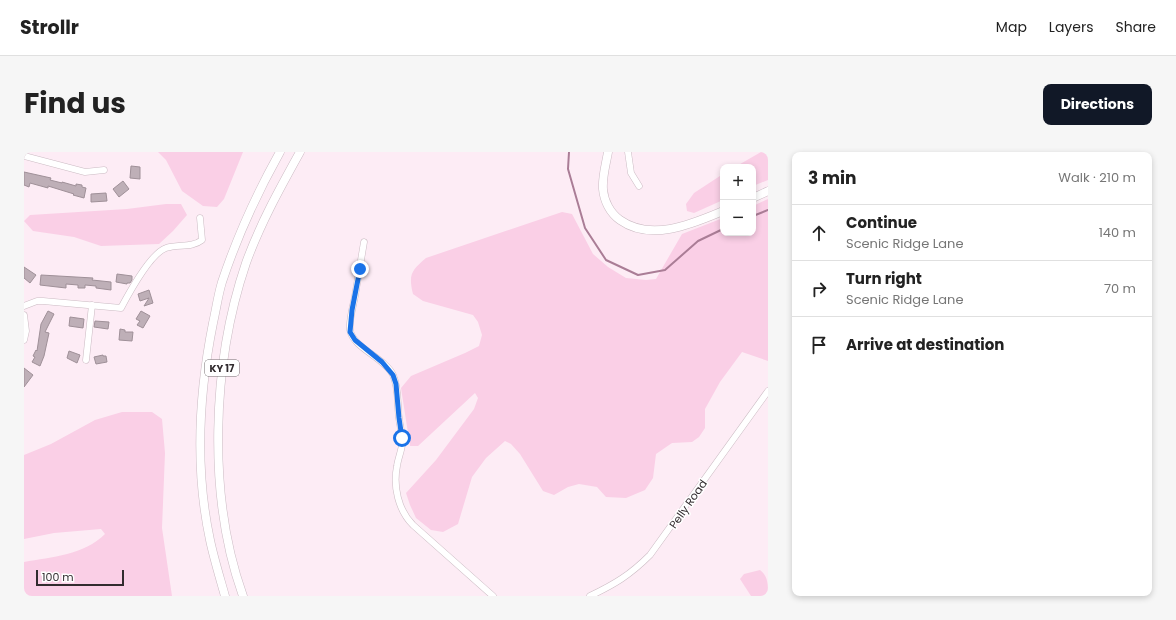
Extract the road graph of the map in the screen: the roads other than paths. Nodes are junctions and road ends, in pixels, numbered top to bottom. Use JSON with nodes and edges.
{"nodes":[{"id":1,"x":280,"y":152,"type":"edge"},
{"id":2,"x":300,"y":152,"type":"edge"},
{"id":3,"x":608,"y":152,"type":"edge"},
{"id":4,"x":628,"y":152,"type":"edge"},
{"id":5,"x":24,"y":156,"type":"edge"},
{"id":6,"x":104,"y":170,"type":"dead end"},
{"id":7,"x":639,"y":186,"type":"dead end"},
{"id":8,"x":768,"y":191,"type":"edge"},
{"id":9,"x":756,"y":197,"type":"edge"},
{"id":10,"x":720,"y":212,"type":"edge"},
{"id":11,"x":200,"y":218,"type":"dead end"},
{"id":12,"x":364,"y":242,"type":"dead end"},
{"id":13,"x":92,"y":305,"type":"junction"},
{"id":14,"x":24,"y":306,"type":"edge"},
{"id":15,"x":24,"y":315,"type":"edge"},
{"id":16,"x":24,"y":340,"type":"edge"},
{"id":17,"x":86,"y":360,"type":"dead end"},
{"id":18,"x":768,"y":392,"type":"edge"},
{"id":19,"x":225,"y":596,"type":"edge"},
{"id":20,"x":243,"y":596,"type":"edge"},
{"id":21,"x":493,"y":596,"type":"edge"},
{"id":22,"x":590,"y":596,"type":"edge"}],
"edges":[{"from":1,"to":19,"type":"main road","number":"KY 17"},
{"from":2,"to":20,"type":"main road","number":"KY 17"},
{"from":3,"to":10,"type":"main road"},
{"from":4,"to":7,"type":"street"},
{"from":5,"to":6,"type":"street"},
{"from":8,"to":9,"type":"main road"},
{"from":11,"to":13,"type":"street"},
{"from":12,"to":21,"type":"street"},
{"from":13,"to":14,"type":"street"},
{"from":13,"to":17,"type":"street"},
{"from":15,"to":16,"type":"street"},
{"from":18,"to":22,"type":"street","name":"Pelly Road"}]}
